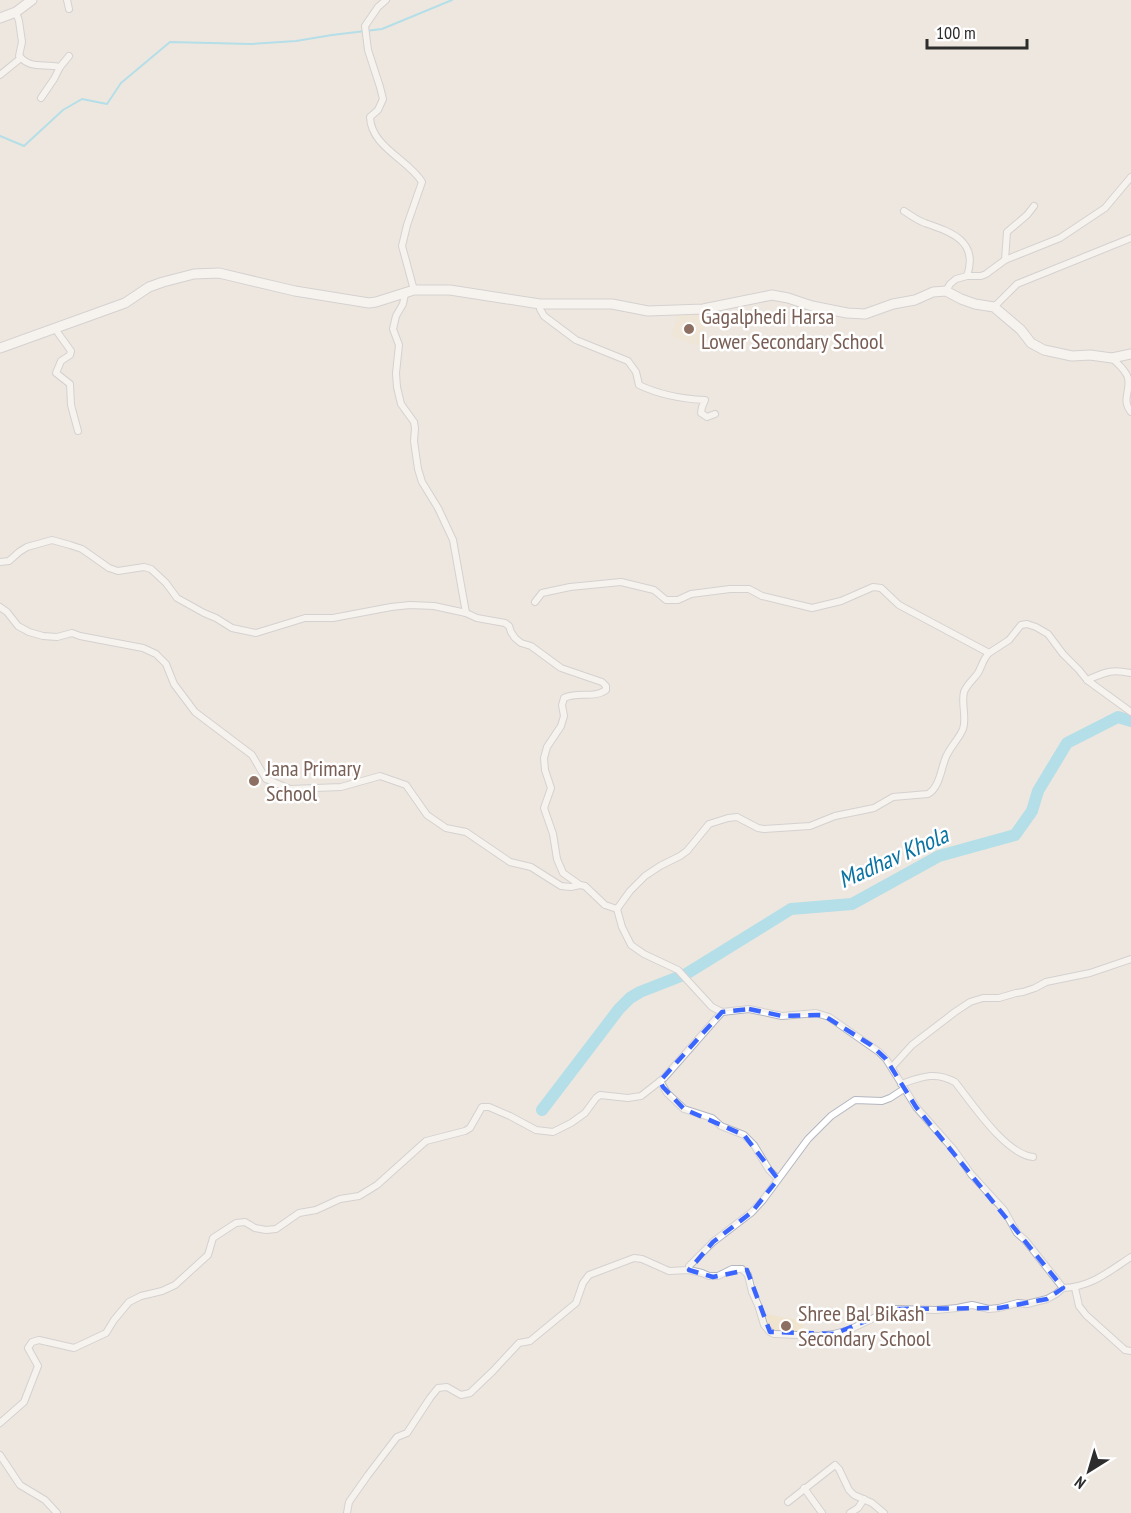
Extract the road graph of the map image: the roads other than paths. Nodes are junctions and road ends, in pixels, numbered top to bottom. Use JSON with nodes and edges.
{"nodes":[{"id":1,"x":32,"y":0,"type":"edge"},
{"id":2,"x":67,"y":0,"type":"edge"},
{"id":3,"x":386,"y":0,"type":"edge"},
{"id":4,"x":69,"y":9,"type":"dead end"},
{"id":5,"x":16,"y":12,"type":"junction"},
{"id":6,"x":0,"y":18,"type":"edge"},
{"id":7,"x":69,"y":56,"type":"dead end"},
{"id":8,"x":21,"y":57,"type":"junction"},
{"id":9,"x":60,"y":67,"type":"junction"},
{"id":10,"x":0,"y":75,"type":"edge"},
{"id":11,"x":41,"y":98,"type":"dead end"},
{"id":12,"x":1131,"y":177,"type":"edge"},
{"id":13,"x":1034,"y":206,"type":"dead end"},
{"id":14,"x":904,"y":211,"type":"dead end"},
{"id":15,"x":1131,"y":238,"type":"edge"},
{"id":16,"x":1005,"y":260,"type":"junction"},
{"id":17,"x":967,"y":276,"type":"junction"},
{"id":18,"x":946,"y":291,"type":"junction"},
{"id":19,"x":409,"y":292,"type":"junction"},
{"id":20,"x":540,"y":304,"type":"junction"},
{"id":21,"x":994,"y":307,"type":"junction"},
{"id":22,"x":56,"y":328,"type":"junction"},
{"id":23,"x":0,"y":348,"type":"edge"},
{"id":24,"x":1131,"y":354,"type":"edge"},
{"id":25,"x":1112,"y":358,"type":"junction"},
{"id":26,"x":1131,"y":412,"type":"edge"},
{"id":27,"x":715,"y":414,"type":"dead end"},
{"id":28,"x":78,"y":431,"type":"dead end"},
{"id":29,"x":0,"y":562,"type":"edge"},
{"id":30,"x":535,"y":602,"type":"dead end"},
{"id":31,"x":0,"y":607,"type":"edge"},
{"id":32,"x":466,"y":613,"type":"junction"},
{"id":33,"x":989,"y":653,"type":"junction"},
{"id":34,"x":1131,"y":673,"type":"edge"},
{"id":35,"x":1087,"y":680,"type":"junction"},
{"id":36,"x":1131,"y":711,"type":"edge"},
{"id":37,"x":580,"y":885,"type":"junction"},
{"id":38,"x":617,"y":909,"type":"junction"},
{"id":39,"x":1131,"y":959,"type":"edge"},
{"id":40,"x":722,"y":1012,"type":"junction"},
{"id":41,"x":892,"y":1067,"type":"junction"},
{"id":42,"x":660,"y":1081,"type":"junction"},
{"id":43,"x":903,"y":1086,"type":"junction"},
{"id":44,"x":1033,"y":1157,"type":"dead end"},
{"id":45,"x":778,"y":1179,"type":"junction"},
{"id":46,"x":1131,"y":1257,"type":"edge"},
{"id":47,"x":688,"y":1270,"type":"junction"},
{"id":48,"x":1063,"y":1288,"type":"junction"},
{"id":49,"x":1075,"y":1288,"type":"junction"},
{"id":50,"x":1131,"y":1351,"type":"edge"},
{"id":51,"x":0,"y":1423,"type":"edge"},
{"id":52,"x":0,"y":1455,"type":"edge"},
{"id":53,"x":804,"y":1488,"type":"junction"},
{"id":54,"x":864,"y":1499,"type":"junction"},
{"id":55,"x":788,"y":1502,"type":"dead end"},
{"id":56,"x":57,"y":1513,"type":"edge"},
{"id":57,"x":347,"y":1513,"type":"edge"},
{"id":58,"x":822,"y":1513,"type":"edge"},
{"id":59,"x":850,"y":1513,"type":"edge"},
{"id":60,"x":884,"y":1513,"type":"edge"}],
"edges":[{"from":1,"to":5,"type":"street"},
{"from":2,"to":4,"type":"street"},
{"from":3,"to":19,"type":"street"},
{"from":5,"to":6,"type":"street"},
{"from":5,"to":8,"type":"street"},
{"from":7,"to":9,"type":"street"},
{"from":8,"to":9,"type":"street"},
{"from":8,"to":10,"type":"street"},
{"from":9,"to":11,"type":"street"},
{"from":12,"to":16,"type":"street"},
{"from":13,"to":16,"type":"street"},
{"from":14,"to":17,"type":"street"},
{"from":15,"to":21,"type":"street"},
{"from":16,"to":17,"type":"street"},
{"from":17,"to":18,"type":"street"},
{"from":18,"to":20,"type":"street"},
{"from":18,"to":21,"type":"street"},
{"from":19,"to":20,"type":"street"},
{"from":19,"to":22,"type":"street"},
{"from":19,"to":32,"type":"street"},
{"from":20,"to":27,"type":"street"},
{"from":21,"to":25,"type":"street"},
{"from":22,"to":23,"type":"street"},
{"from":22,"to":28,"type":"street"},
{"from":24,"to":25,"type":"street"},
{"from":25,"to":26,"type":"street"},
{"from":29,"to":32,"type":"street"},
{"from":30,"to":33,"type":"street"},
{"from":31,"to":37,"type":"street"},
{"from":32,"to":37,"type":"street"},
{"from":33,"to":35,"type":"street"},
{"from":33,"to":38,"type":"street"},
{"from":34,"to":35,"type":"street"},
{"from":35,"to":36,"type":"street"},
{"from":37,"to":38,"type":"street"},
{"from":38,"to":40,"type":"street"},
{"from":39,"to":41,"type":"street"},
{"from":40,"to":41,"type":"street"},
{"from":40,"to":42,"type":"street"},
{"from":41,"to":43,"type":"street"},
{"from":42,"to":45,"type":"street"},
{"from":42,"to":51,"type":"street"},
{"from":43,"to":44,"type":"street"},
{"from":43,"to":45,"type":"street"},
{"from":43,"to":48,"type":"street"},
{"from":45,"to":47,"type":"street"},
{"from":46,"to":49,"type":"street"},
{"from":47,"to":48,"type":"street"},
{"from":47,"to":57,"type":"street"},
{"from":48,"to":49,"type":"street"},
{"from":49,"to":50,"type":"street"},
{"from":52,"to":56,"type":"street"},
{"from":53,"to":54,"type":"street"},
{"from":53,"to":55,"type":"street"},
{"from":53,"to":58,"type":"street"},
{"from":54,"to":59,"type":"street"},
{"from":54,"to":60,"type":"street"}]}
